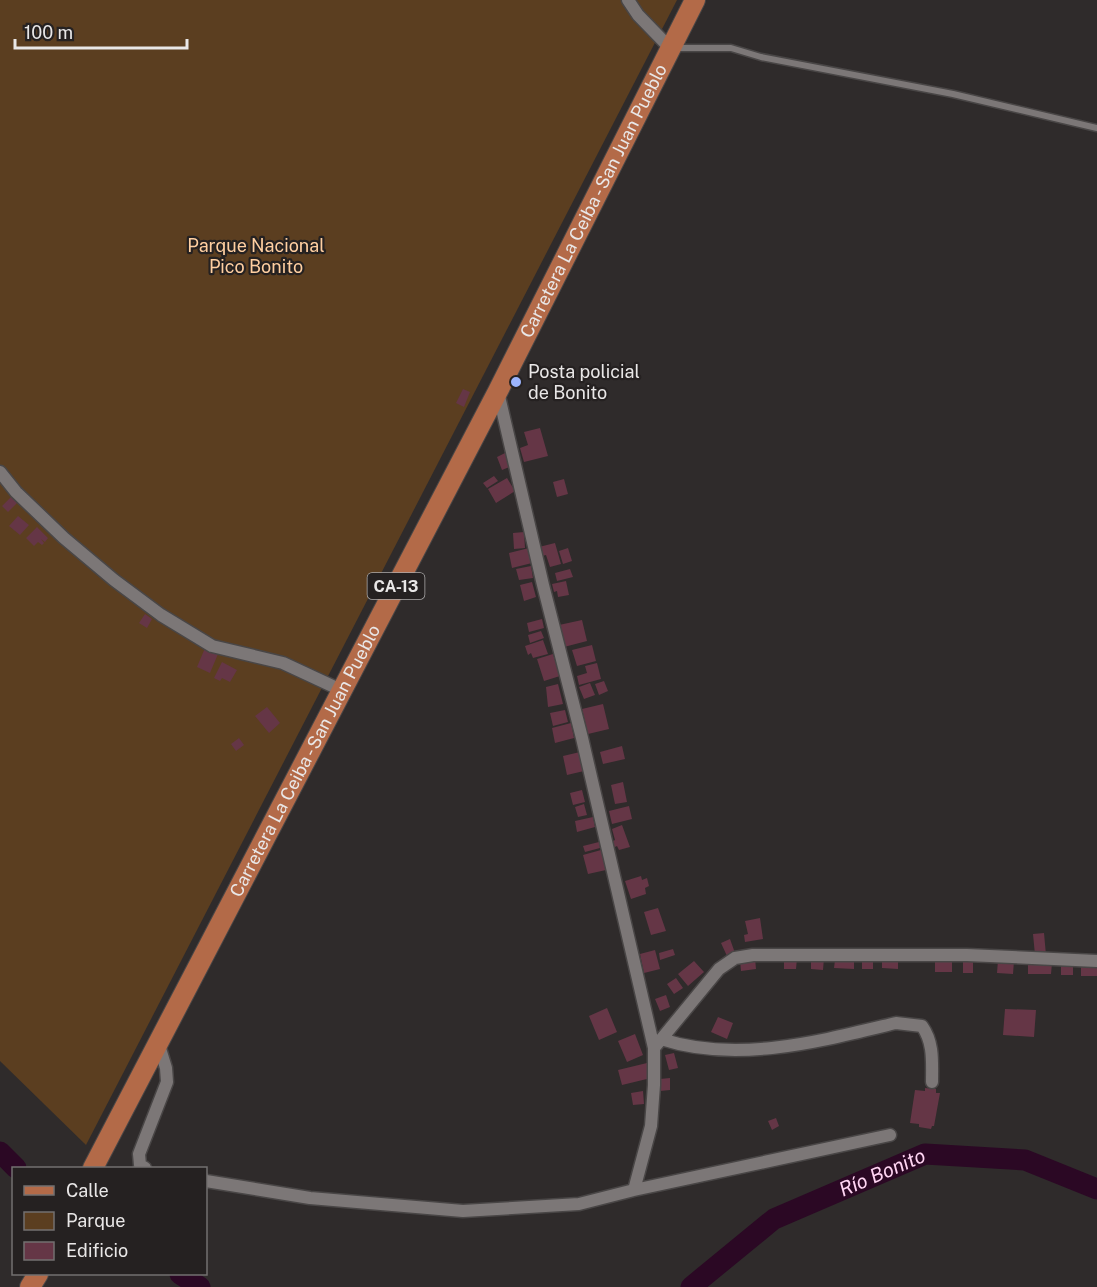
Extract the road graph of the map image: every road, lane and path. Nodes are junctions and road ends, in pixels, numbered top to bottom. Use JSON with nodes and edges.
{"nodes":[{"id":1,"x":628,"y":0,"type":"edge"},
{"id":2,"x":695,"y":0,"type":"edge"},
{"id":3,"x":670,"y":48,"type":"junction"},
{"id":4,"x":1097,"y":128,"type":"edge"},
{"id":5,"x":498,"y":391,"type":"junction"},
{"id":6,"x":0,"y":472,"type":"edge"},
{"id":7,"x":341,"y":690,"type":"junction"},
{"id":8,"x":1097,"y":961,"type":"edge"},
{"id":9,"x":158,"y":1042,"type":"junction"},
{"id":10,"x":658,"y":1043,"type":"junction"},
{"id":11,"x":932,"y":1082,"type":"dead end"},
{"id":12,"x":890,"y":1135,"type":"dead end"},
{"id":13,"x":94,"y":1167,"type":"edge"},
{"id":14,"x":143,"y":1167,"type":"edge"},
{"id":15,"x":207,"y":1181,"type":"edge"},
{"id":16,"x":634,"y":1190,"type":"junction"}],
"edges":[{"from":1,"to":3,"type":"street"},
{"from":2,"to":3,"type":"main road","name":"Carretera La Ceiba - San Juan Pueblo","number":"CA-13"},
{"from":3,"to":4,"type":"lane"},
{"from":3,"to":5,"type":"main road","name":"Carretera La Ceiba - San Juan Pueblo","number":"CA-13"},
{"from":5,"to":7,"type":"main road","name":"Carretera La Ceiba - San Juan Pueblo","number":"CA-13"},
{"from":5,"to":10,"type":"street"},
{"from":6,"to":7,"type":"street"},
{"from":7,"to":9,"type":"main road","name":"Carretera La Ceiba - San Juan Pueblo","number":"CA-13"},
{"from":8,"to":10,"type":"street"},
{"from":9,"to":13,"type":"main road","name":"Carretera La Ceiba - San Juan Pueblo","number":"CA-13"},
{"from":9,"to":14,"type":"street"},
{"from":10,"to":11,"type":"street"},
{"from":10,"to":16,"type":"street"},
{"from":12,"to":16,"type":"street"},
{"from":15,"to":16,"type":"street"}]}
